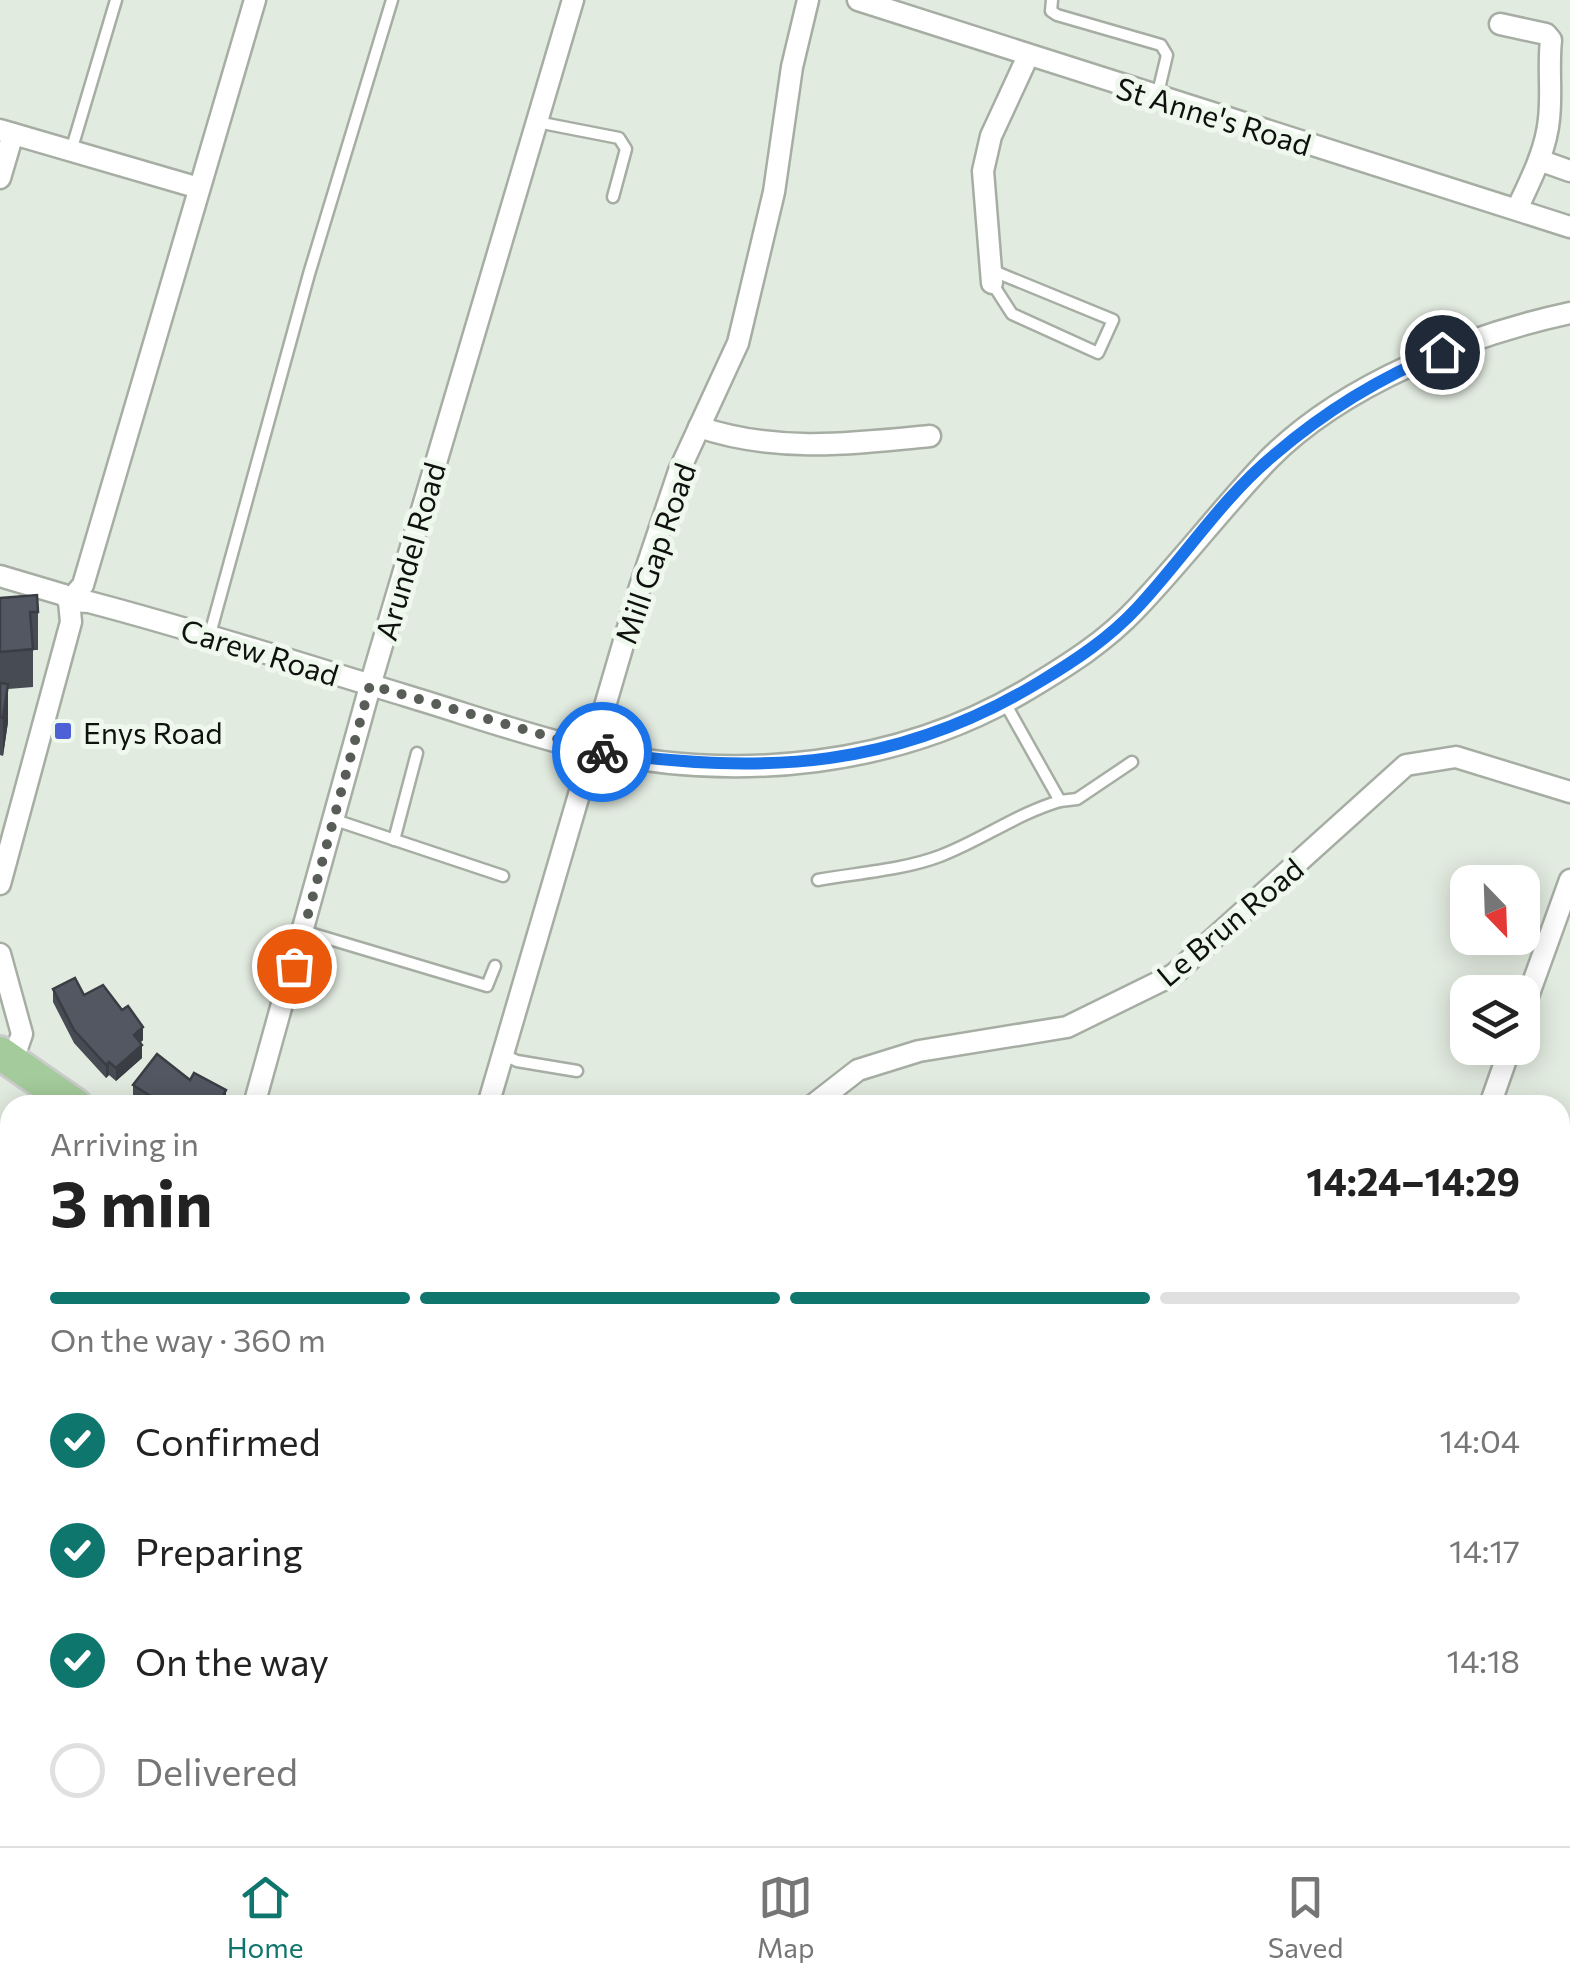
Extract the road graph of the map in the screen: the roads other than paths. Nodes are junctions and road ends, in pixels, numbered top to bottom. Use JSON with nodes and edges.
{"nodes":[{"id":1,"x":116,"y":0,"type":"edge"},
{"id":2,"x":255,"y":0,"type":"edge"},
{"id":3,"x":392,"y":0,"type":"edge"},
{"id":4,"x":573,"y":0,"type":"edge"},
{"id":5,"x":808,"y":0,"type":"edge"},
{"id":6,"x":858,"y":0,"type":"edge"},
{"id":7,"x":1052,"y":0,"type":"edge"},
{"id":8,"x":1500,"y":24,"type":"dead end"},
{"id":9,"x":1028,"y":56,"type":"junction"},
{"id":10,"x":1157,"y":98,"type":"junction"},
{"id":11,"x":536,"y":122,"type":"junction"},
{"id":12,"x":6,"y":132,"type":"edge"},
{"id":13,"x":71,"y":152,"type":"junction"},
{"id":14,"x":1539,"y":160,"type":"junction"},
{"id":15,"x":1570,"y":171,"type":"edge"},
{"id":16,"x":0,"y":178,"type":"edge"},
{"id":17,"x":198,"y":188,"type":"junction"},
{"id":18,"x":614,"y":197,"type":"dead end"},
{"id":19,"x":1517,"y":210,"type":"junction"},
{"id":20,"x":1570,"y":227,"type":"edge"},
{"id":21,"x":991,"y":276,"type":"junction"},
{"id":22,"x":1570,"y":313,"type":"edge"},
{"id":23,"x":699,"y":427,"type":"junction"},
{"id":24,"x":930,"y":436,"type":"dead end"},
{"id":25,"x":0,"y":576,"type":"edge"},
{"id":26,"x":70,"y":602,"type":"junction"},
{"id":27,"x":210,"y":634,"type":"junction"},
{"id":28,"x":370,"y":685,"type":"junction"},
{"id":29,"x":1006,"y":703,"type":"junction"},
{"id":30,"x":591,"y":750,"type":"junction"},
{"id":31,"x":416,"y":753,"type":"dead end"},
{"id":32,"x":1132,"y":762,"type":"dead end"},
{"id":33,"x":1570,"y":792,"type":"edge"},
{"id":34,"x":1060,"y":801,"type":"junction"},
{"id":35,"x":331,"y":819,"type":"junction"},
{"id":36,"x":394,"y":840,"type":"junction"},
{"id":37,"x":503,"y":876,"type":"dead end"},
{"id":38,"x":818,"y":880,"type":"dead end"},
{"id":39,"x":1570,"y":880,"type":"edge"},
{"id":40,"x":0,"y":884,"type":"edge"},
{"id":41,"x":303,"y":931,"type":"junction"},
{"id":42,"x":0,"y":954,"type":"edge"},
{"id":43,"x":495,"y":966,"type":"dead end"},
{"id":44,"x":1536,"y":975,"type":"edge"},
{"id":45,"x":503,"y":1054,"type":"junction"},
{"id":46,"x":6,"y":1058,"type":"edge"},
{"id":47,"x":1504,"y":1065,"type":"edge"},
{"id":48,"x":578,"y":1072,"type":"dead end"},
{"id":49,"x":60,"y":1095,"type":"edge"},
{"id":50,"x":257,"y":1095,"type":"edge"},
{"id":51,"x":491,"y":1095,"type":"edge"},
{"id":52,"x":826,"y":1095,"type":"edge"},
{"id":53,"x":1494,"y":1095,"type":"edge"}],
"edges":[{"from":1,"to":13,"type":"lane"},
{"from":2,"to":17,"type":"street"},
{"from":3,"to":27,"type":"lane"},
{"from":4,"to":11,"type":"street","name":"Arundel Road"},
{"from":5,"to":23,"type":"street","name":"Mill Gap Road"},
{"from":6,"to":9,"type":"street","name":"St Anne's Road"},
{"from":7,"to":10,"type":"lane"},
{"from":8,"to":14,"type":"street"},
{"from":9,"to":10,"type":"street","name":"St Anne's Road"},
{"from":9,"to":21,"type":"street"},
{"from":10,"to":19,"type":"street","name":"St Anne's Road"},
{"from":11,"to":18,"type":"lane"},
{"from":11,"to":28,"type":"street","name":"Arundel Road"},
{"from":12,"to":13,"type":"street"},
{"from":12,"to":16,"type":"street"},
{"from":13,"to":17,"type":"street"},
{"from":14,"to":15,"type":"street"},
{"from":14,"to":19,"type":"street"},
{"from":17,"to":26,"type":"street"},
{"from":19,"to":20,"type":"street","name":"St Anne's Road"},
{"from":21,"to":21,"type":"lane"},
{"from":22,"to":29,"type":"street","name":"Carew Road"},
{"from":23,"to":24,"type":"street"},
{"from":23,"to":30,"type":"street","name":"Mill Gap Road"},
{"from":25,"to":26,"type":"street","name":"Carew Road"},
{"from":26,"to":27,"type":"street","name":"Carew Road"},
{"from":26,"to":40,"type":"street"},
{"from":27,"to":28,"type":"street","name":"Carew Road"},
{"from":28,"to":30,"type":"street","name":"Carew Road"},
{"from":28,"to":35,"type":"street","name":"Arundel Road"},
{"from":29,"to":30,"type":"street","name":"Carew Road"},
{"from":29,"to":34,"type":"lane"},
{"from":30,"to":45,"type":"street","name":"Mill Gap Road"},
{"from":31,"to":36,"type":"lane"},
{"from":32,"to":34,"type":"lane"},
{"from":33,"to":52,"type":"street","name":"Le Brun Road"},
{"from":34,"to":38,"type":"lane"},
{"from":35,"to":36,"type":"lane"},
{"from":35,"to":41,"type":"street","name":"Arundel Road"},
{"from":36,"to":37,"type":"lane"},
{"from":39,"to":44,"type":"street"},
{"from":41,"to":43,"type":"lane"},
{"from":41,"to":50,"type":"street","name":"Arundel Road"},
{"from":42,"to":46,"type":"street"},
{"from":45,"to":48,"type":"lane"},
{"from":45,"to":51,"type":"street","name":"Mill Gap Road"},
{"from":46,"to":49,"type":"main road"},
{"from":47,"to":53,"type":"street"}]}
